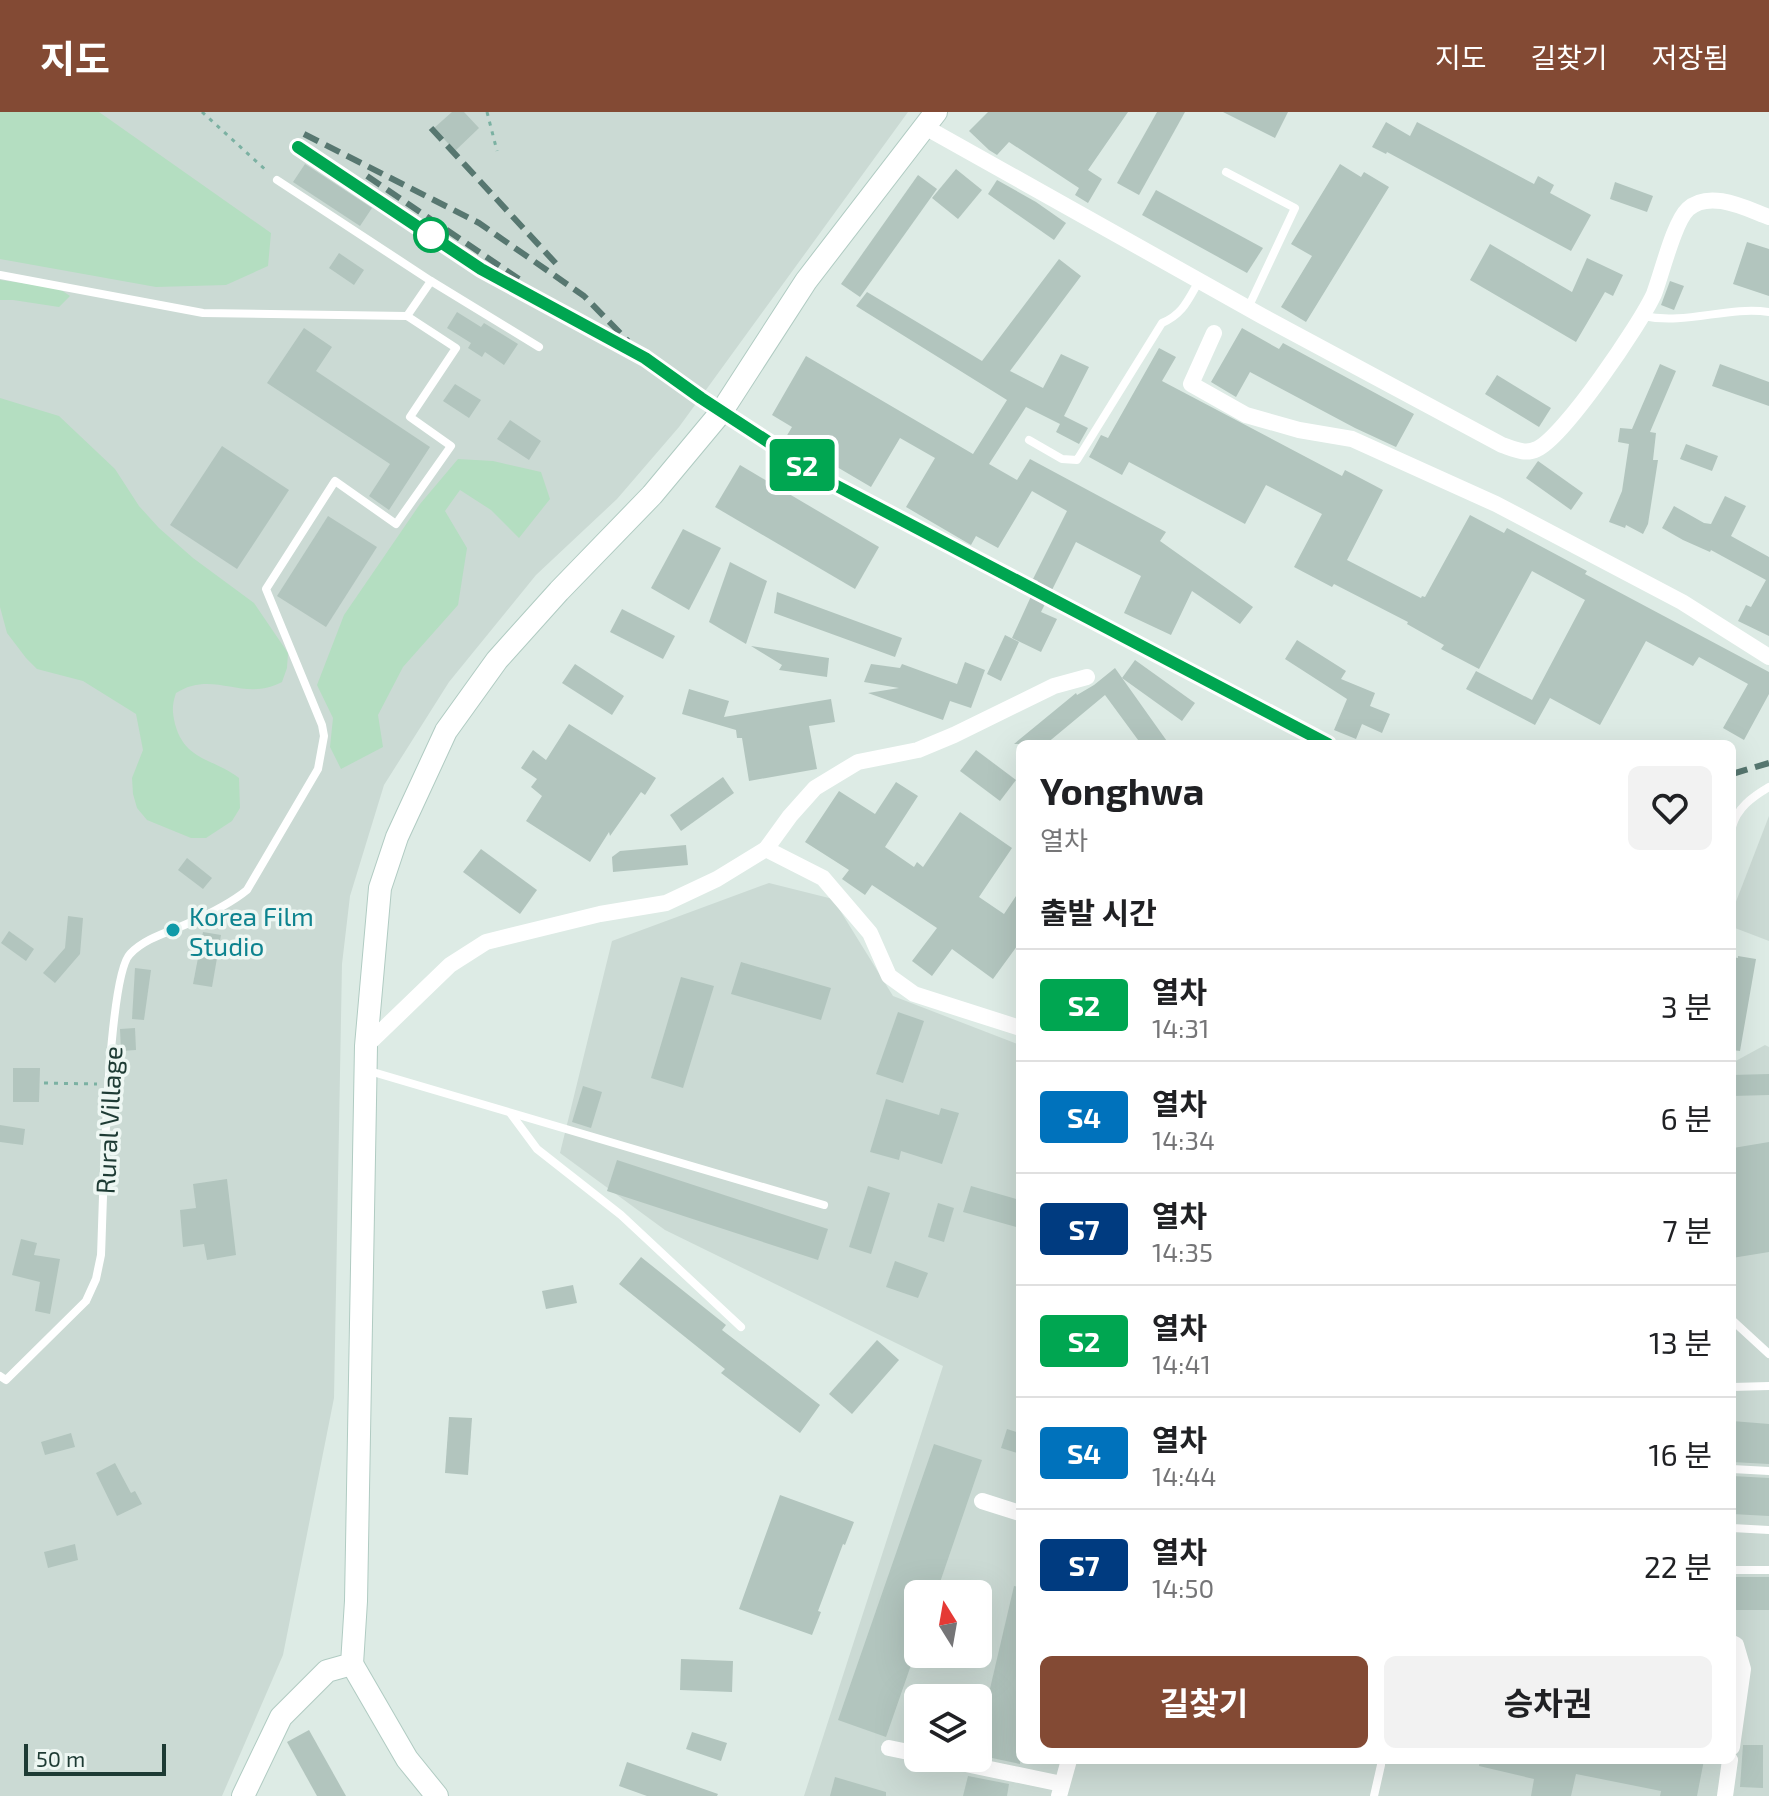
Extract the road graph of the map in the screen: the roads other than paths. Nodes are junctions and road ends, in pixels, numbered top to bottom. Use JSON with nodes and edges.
{"nodes":[{"id":1,"x":931,"y":120,"type":"edge"},
{"id":2,"x":1226,"y":172,"type":"dead end"},
{"id":3,"x":277,"y":180,"type":"road end"},
{"id":4,"x":1769,"y":217,"type":"edge"},
{"id":5,"x":0,"y":275,"type":"edge"},
{"id":6,"x":431,"y":281,"type":"junction"},
{"id":7,"x":1199,"y":281,"type":"junction"},
{"id":8,"x":1248,"y":308,"type":"junction"},
{"id":9,"x":1769,"y":312,"type":"edge"},
{"id":10,"x":407,"y":316,"type":"junction"},
{"id":11,"x":1642,"y":316,"type":"junction"},
{"id":12,"x":1214,"y":333,"type":"dead end"},
{"id":13,"x":539,"y":347,"type":"dead end"},
{"id":14,"x":1029,"y":440,"type":"dead end"},
{"id":15,"x":1769,"y":657,"type":"edge"},
{"id":16,"x":1087,"y":677,"type":"dead end"},
{"id":17,"x":1769,"y":787,"type":"edge"},
{"id":18,"x":1736,"y":820,"type":"edge"},
{"id":19,"x":766,"y":849,"type":"junction"},
{"id":20,"x":1016,"y":1027,"type":"edge"},
{"id":21,"x":366,"y":1046,"type":"junction"},
{"id":22,"x":365,"y":1070,"type":"junction"},
{"id":23,"x":511,"y":1113,"type":"junction"},
{"id":24,"x":824,"y":1205,"type":"dead end"},
{"id":25,"x":1736,"y":1324,"type":"edge"},
{"id":26,"x":741,"y":1327,"type":"dead end"},
{"id":27,"x":1769,"y":1354,"type":"edge"},
{"id":28,"x":0,"y":1376,"type":"edge"},
{"id":29,"x":1769,"y":1386,"type":"edge"},
{"id":30,"x":1736,"y":1387,"type":"edge"},
{"id":31,"x":1736,"y":1469,"type":"edge"},
{"id":32,"x":1769,"y":1471,"type":"edge"},
{"id":33,"x":982,"y":1501,"type":"dead end"},
{"id":34,"x":1016,"y":1512,"type":"edge"},
{"id":35,"x":1736,"y":1528,"type":"edge"},
{"id":36,"x":1769,"y":1530,"type":"edge"},
{"id":37,"x":1736,"y":1570,"type":"edge"},
{"id":38,"x":1769,"y":1570,"type":"edge"},
{"id":39,"x":1736,"y":1645,"type":"edge"},
{"id":40,"x":352,"y":1664,"type":"junction"},
{"id":41,"x":1736,"y":1719,"type":"edge"},
{"id":42,"x":889,"y":1748,"type":"dead end"},
{"id":43,"x":904,"y":1751,"type":"edge"},
{"id":44,"x":1068,"y":1764,"type":"edge"},
{"id":45,"x":1729,"y":1764,"type":"edge"},
{"id":46,"x":1381,"y":1765,"type":"dead end"},
{"id":47,"x":991,"y":1772,"type":"edge"},
{"id":48,"x":1060,"y":1790,"type":"edge"},
{"id":49,"x":243,"y":1796,"type":"edge"},
{"id":50,"x":437,"y":1796,"type":"edge"},
{"id":51,"x":1374,"y":1796,"type":"edge"},
{"id":52,"x":1725,"y":1796,"type":"edge"}],
"edges":[{"from":1,"to":7,"type":"street"},
{"from":1,"to":21,"type":"street"},
{"from":2,"to":8,"type":"lane"},
{"from":3,"to":6,"type":"lane"},
{"from":4,"to":11,"type":"street"},
{"from":5,"to":10,"type":"lane"},
{"from":6,"to":10,"type":"lane"},
{"from":6,"to":13,"type":"lane"},
{"from":7,"to":8,"type":"street"},
{"from":7,"to":14,"type":"lane"},
{"from":8,"to":11,"type":"street"},
{"from":9,"to":11,"type":"lane"},
{"from":10,"to":28,"type":"lane","name":"Rural Village"},
{"from":12,"to":15,"type":"street"},
{"from":16,"to":19,"type":"street"},
{"from":17,"to":18,"type":"lane"},
{"from":19,"to":20,"type":"street"},
{"from":19,"to":21,"type":"street"},
{"from":21,"to":22,"type":"street"},
{"from":22,"to":23,"type":"lane"},
{"from":22,"to":40,"type":"street"},
{"from":23,"to":24,"type":"lane"},
{"from":23,"to":26,"type":"lane"},
{"from":25,"to":27,"type":"lane"},
{"from":29,"to":30,"type":"lane"},
{"from":31,"to":32,"type":"lane"},
{"from":33,"to":34,"type":"street"},
{"from":35,"to":36,"type":"lane"},
{"from":37,"to":38,"type":"lane"},
{"from":39,"to":41,"type":"street"},
{"from":40,"to":49,"type":"street"},
{"from":40,"to":50,"type":"street"},
{"from":42,"to":43,"type":"street"},
{"from":44,"to":48,"type":"street"},
{"from":45,"to":52,"type":"street"},
{"from":46,"to":51,"type":"lane"},
{"from":47,"to":48,"type":"street"}]}
